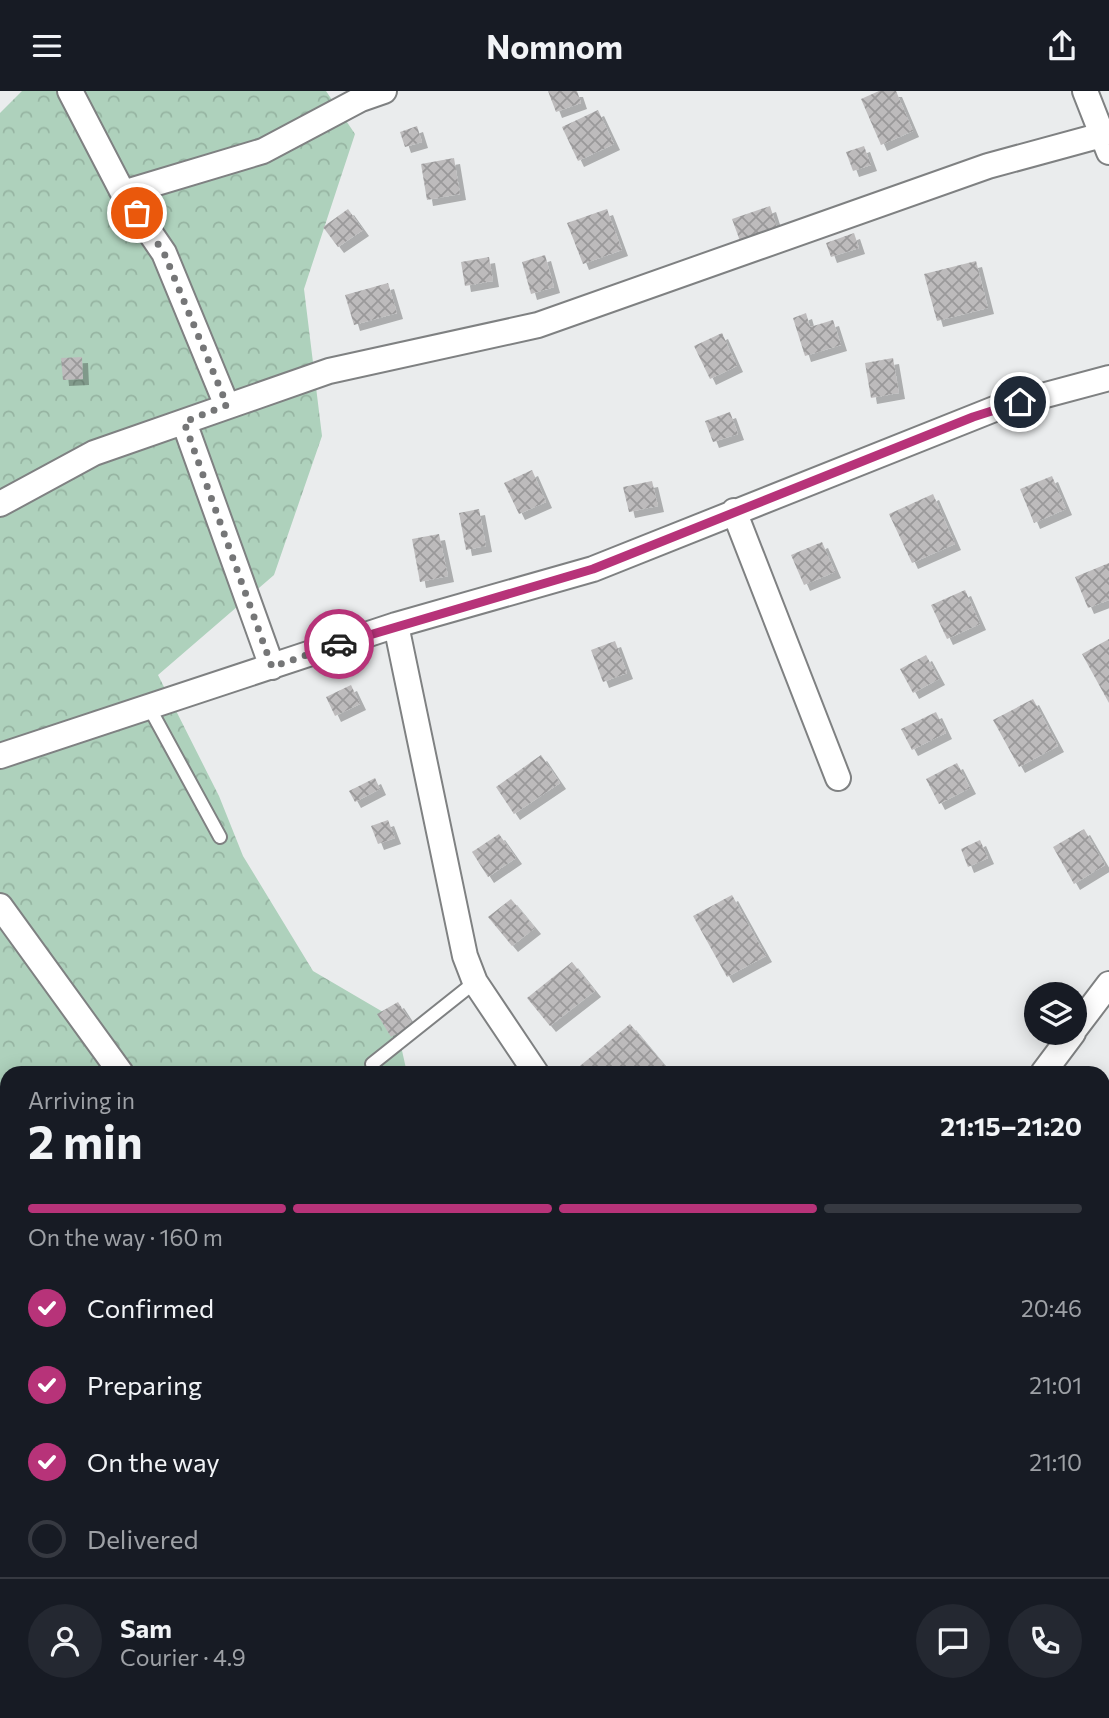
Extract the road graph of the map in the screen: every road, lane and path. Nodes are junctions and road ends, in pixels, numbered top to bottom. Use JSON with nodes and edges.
{"nodes":[{"id":1,"x":70,"y":91,"type":"edge"},
{"id":2,"x":384,"y":91,"type":"edge"},
{"id":3,"x":1085,"y":91,"type":"edge"},
{"id":4,"x":1106,"y":144,"type":"edge"},
{"id":5,"x":123,"y":193,"type":"junction"},
{"id":6,"x":1109,"y":378,"type":"edge"},
{"id":7,"x":227,"y":405,"type":"junction"},
{"id":8,"x":184,"y":422,"type":"junction"},
{"id":9,"x":0,"y":504,"type":"edge"},
{"id":10,"x":734,"y":511,"type":"junction"},
{"id":11,"x":396,"y":625,"type":"junction"},
{"id":12,"x":272,"y":667,"type":"junction"},
{"id":13,"x":149,"y":707,"type":"junction"},
{"id":14,"x":0,"y":756,"type":"edge"},
{"id":15,"x":838,"y":778,"type":"dead end"},
{"id":16,"x":220,"y":837,"type":"dead end"},
{"id":17,"x":0,"y":906,"type":"edge"},
{"id":18,"x":475,"y":982,"type":"junction"},
{"id":19,"x":1109,"y":984,"type":"edge"},
{"id":20,"x":1087,"y":1014,"type":"edge"},
{"id":21,"x":1064,"y":1045,"type":"edge"},
{"id":22,"x":372,"y":1064,"type":"dead end"},
{"id":23,"x":116,"y":1066,"type":"edge"},
{"id":24,"x":531,"y":1066,"type":"edge"},
{"id":25,"x":1048,"y":1066,"type":"edge"}],
"edges":[{"from":1,"to":5,"type":"street"},
{"from":2,"to":5,"type":"street"},
{"from":3,"to":4,"type":"street"},
{"from":4,"to":7,"type":"street"},
{"from":5,"to":7,"type":"street"},
{"from":6,"to":10,"type":"street"},
{"from":7,"to":8,"type":"street"},
{"from":8,"to":9,"type":"street"},
{"from":8,"to":12,"type":"street"},
{"from":10,"to":11,"type":"street"},
{"from":10,"to":15,"type":"street"},
{"from":11,"to":12,"type":"street"},
{"from":11,"to":18,"type":"street"},
{"from":12,"to":13,"type":"street"},
{"from":13,"to":14,"type":"street"},
{"from":13,"to":16,"type":"lane"},
{"from":17,"to":23,"type":"street"},
{"from":18,"to":22,"type":"lane"},
{"from":18,"to":24,"type":"street"},
{"from":19,"to":20,"type":"street"},
{"from":21,"to":25,"type":"street"}]}
